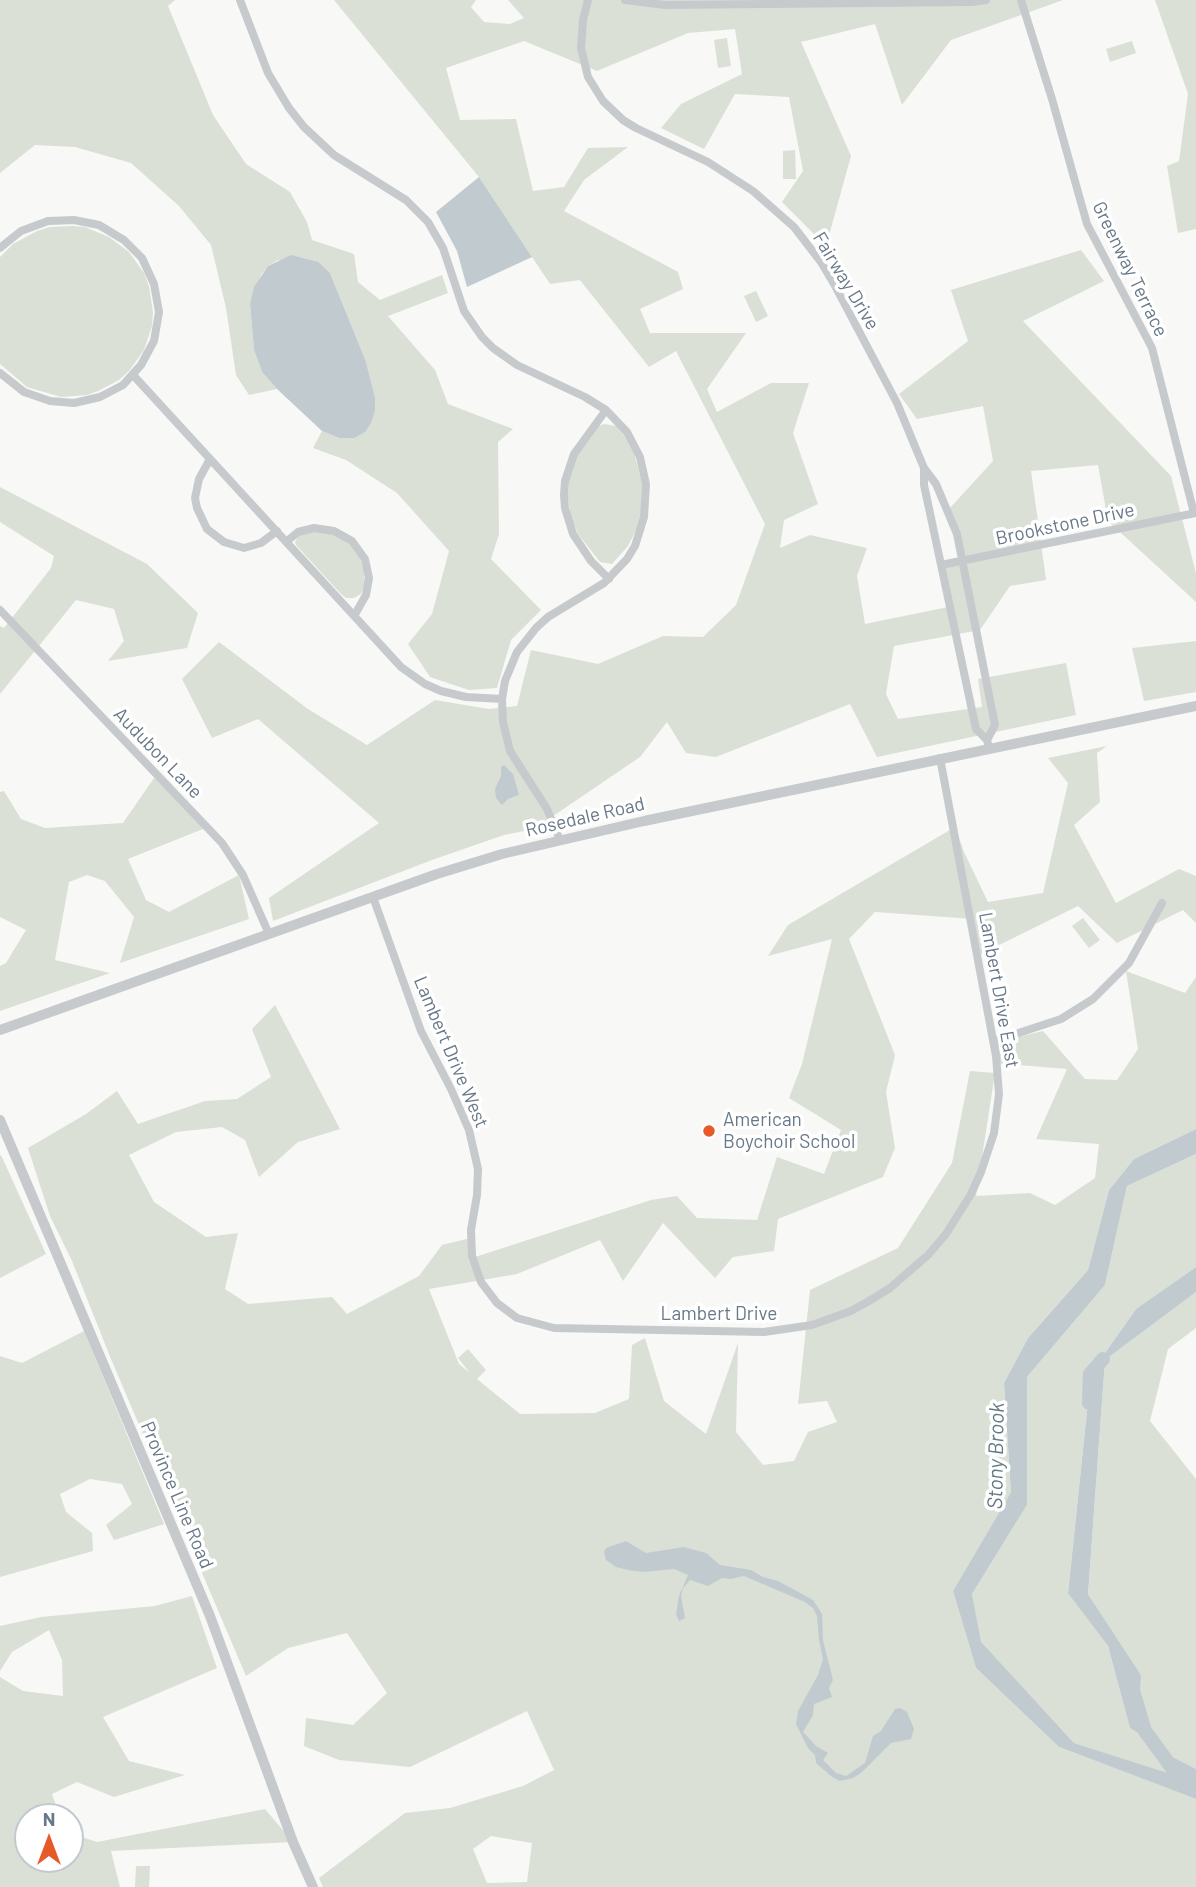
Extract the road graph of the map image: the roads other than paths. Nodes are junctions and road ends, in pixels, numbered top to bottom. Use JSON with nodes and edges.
{"nodes":[{"id":1,"x":240,"y":0,"type":"edge"},
{"id":2,"x":588,"y":0,"type":"edge"},
{"id":3,"x":625,"y":0,"type":"edge"},
{"id":4,"x":986,"y":0,"type":"edge"},
{"id":5,"x":1021,"y":0,"type":"edge"},
{"id":6,"x":0,"y":248,"type":"edge"},
{"id":7,"x":0,"y":373,"type":"edge"},
{"id":8,"x":133,"y":375,"type":"junction"},
{"id":9,"x":606,"y":410,"type":"junction"},
{"id":10,"x":210,"y":459,"type":"junction"},
{"id":11,"x":924,"y":468,"type":"junction"},
{"id":12,"x":1195,"y":513,"type":"edge"},
{"id":13,"x":276,"y":531,"type":"junction"},
{"id":14,"x":286,"y":542,"type":"junction"},
{"id":15,"x":964,"y":560,"type":"junction"},
{"id":16,"x":941,"y":565,"type":"junction"},
{"id":17,"x":609,"y":579,"type":"junction"},
{"id":18,"x":0,"y":610,"type":"edge"},
{"id":19,"x":354,"y":616,"type":"junction"},
{"id":20,"x":502,"y":699,"type":"junction"},
{"id":21,"x":1196,"y":706,"type":"edge"},
{"id":22,"x":988,"y":744,"type":"junction"},
{"id":23,"x":940,"y":758,"type":"junction"},
{"id":24,"x":560,"y":840,"type":"junction"},
{"id":25,"x":373,"y":897,"type":"junction"},
{"id":26,"x":1162,"y":902,"type":"dead end"},
{"id":27,"x":269,"y":934,"type":"junction"},
{"id":28,"x":0,"y":1030,"type":"edge"},
{"id":29,"x":994,"y":1041,"type":"junction"},
{"id":30,"x":0,"y":1121,"type":"edge"},
{"id":31,"x":863,"y":1305,"type":"joint"},
{"id":32,"x":570,"y":1328,"type":"joint"},
{"id":33,"x":313,"y":1887,"type":"edge"}],
"edges":[{"from":1,"to":9,"type":"street"},
{"from":2,"to":11,"type":"street","name":"Fairway Drive"},
{"from":3,"to":4,"type":"street"},
{"from":5,"to":12,"type":"street","name":"Greenway Terrace"},
{"from":6,"to":8,"type":"street"},
{"from":7,"to":8,"type":"street"},
{"from":8,"to":10,"type":"street"},
{"from":9,"to":17,"type":"street"},
{"from":9,"to":17,"type":"street"},
{"from":10,"to":13,"type":"street"},
{"from":10,"to":13,"type":"street"},
{"from":11,"to":15,"type":"street","name":"Fairway Drive"},
{"from":11,"to":16,"type":"street","name":"Fairway Drive"},
{"from":12,"to":15,"type":"street","name":"Brookstone Drive"},
{"from":13,"to":14,"type":"street"},
{"from":14,"to":19,"type":"street"},
{"from":14,"to":19,"type":"street"},
{"from":15,"to":16,"type":"street","name":"Brookstone Drive"},
{"from":15,"to":22,"type":"street","name":"Fairway Drive"},
{"from":16,"to":22,"type":"street","name":"Fairway Drive"},
{"from":17,"to":20,"type":"street"},
{"from":18,"to":27,"type":"street","name":"Audubon Lane"},
{"from":19,"to":20,"type":"street"},
{"from":20,"to":24,"type":"street"},
{"from":21,"to":22,"type":"street","name":"Rosedale Road"},
{"from":22,"to":23,"type":"street","name":"Rosedale Road"},
{"from":23,"to":24,"type":"street","name":"Rosedale Road"},
{"from":23,"to":29,"type":"street","name":"Lambert Drive East"},
{"from":24,"to":25,"type":"street","name":"Rosedale Road"},
{"from":25,"to":27,"type":"street","name":"Rosedale Road"},
{"from":25,"to":32,"type":"street","name":"Lambert Drive West"},
{"from":26,"to":29,"type":"street"},
{"from":27,"to":28,"type":"street","name":"Rosedale Road"},
{"from":29,"to":31,"type":"street","name":"Lambert Drive East"},
{"from":30,"to":33,"type":"street","name":"Province Line Road"},
{"from":31,"to":32,"type":"street","name":"Lambert Drive"}]}
